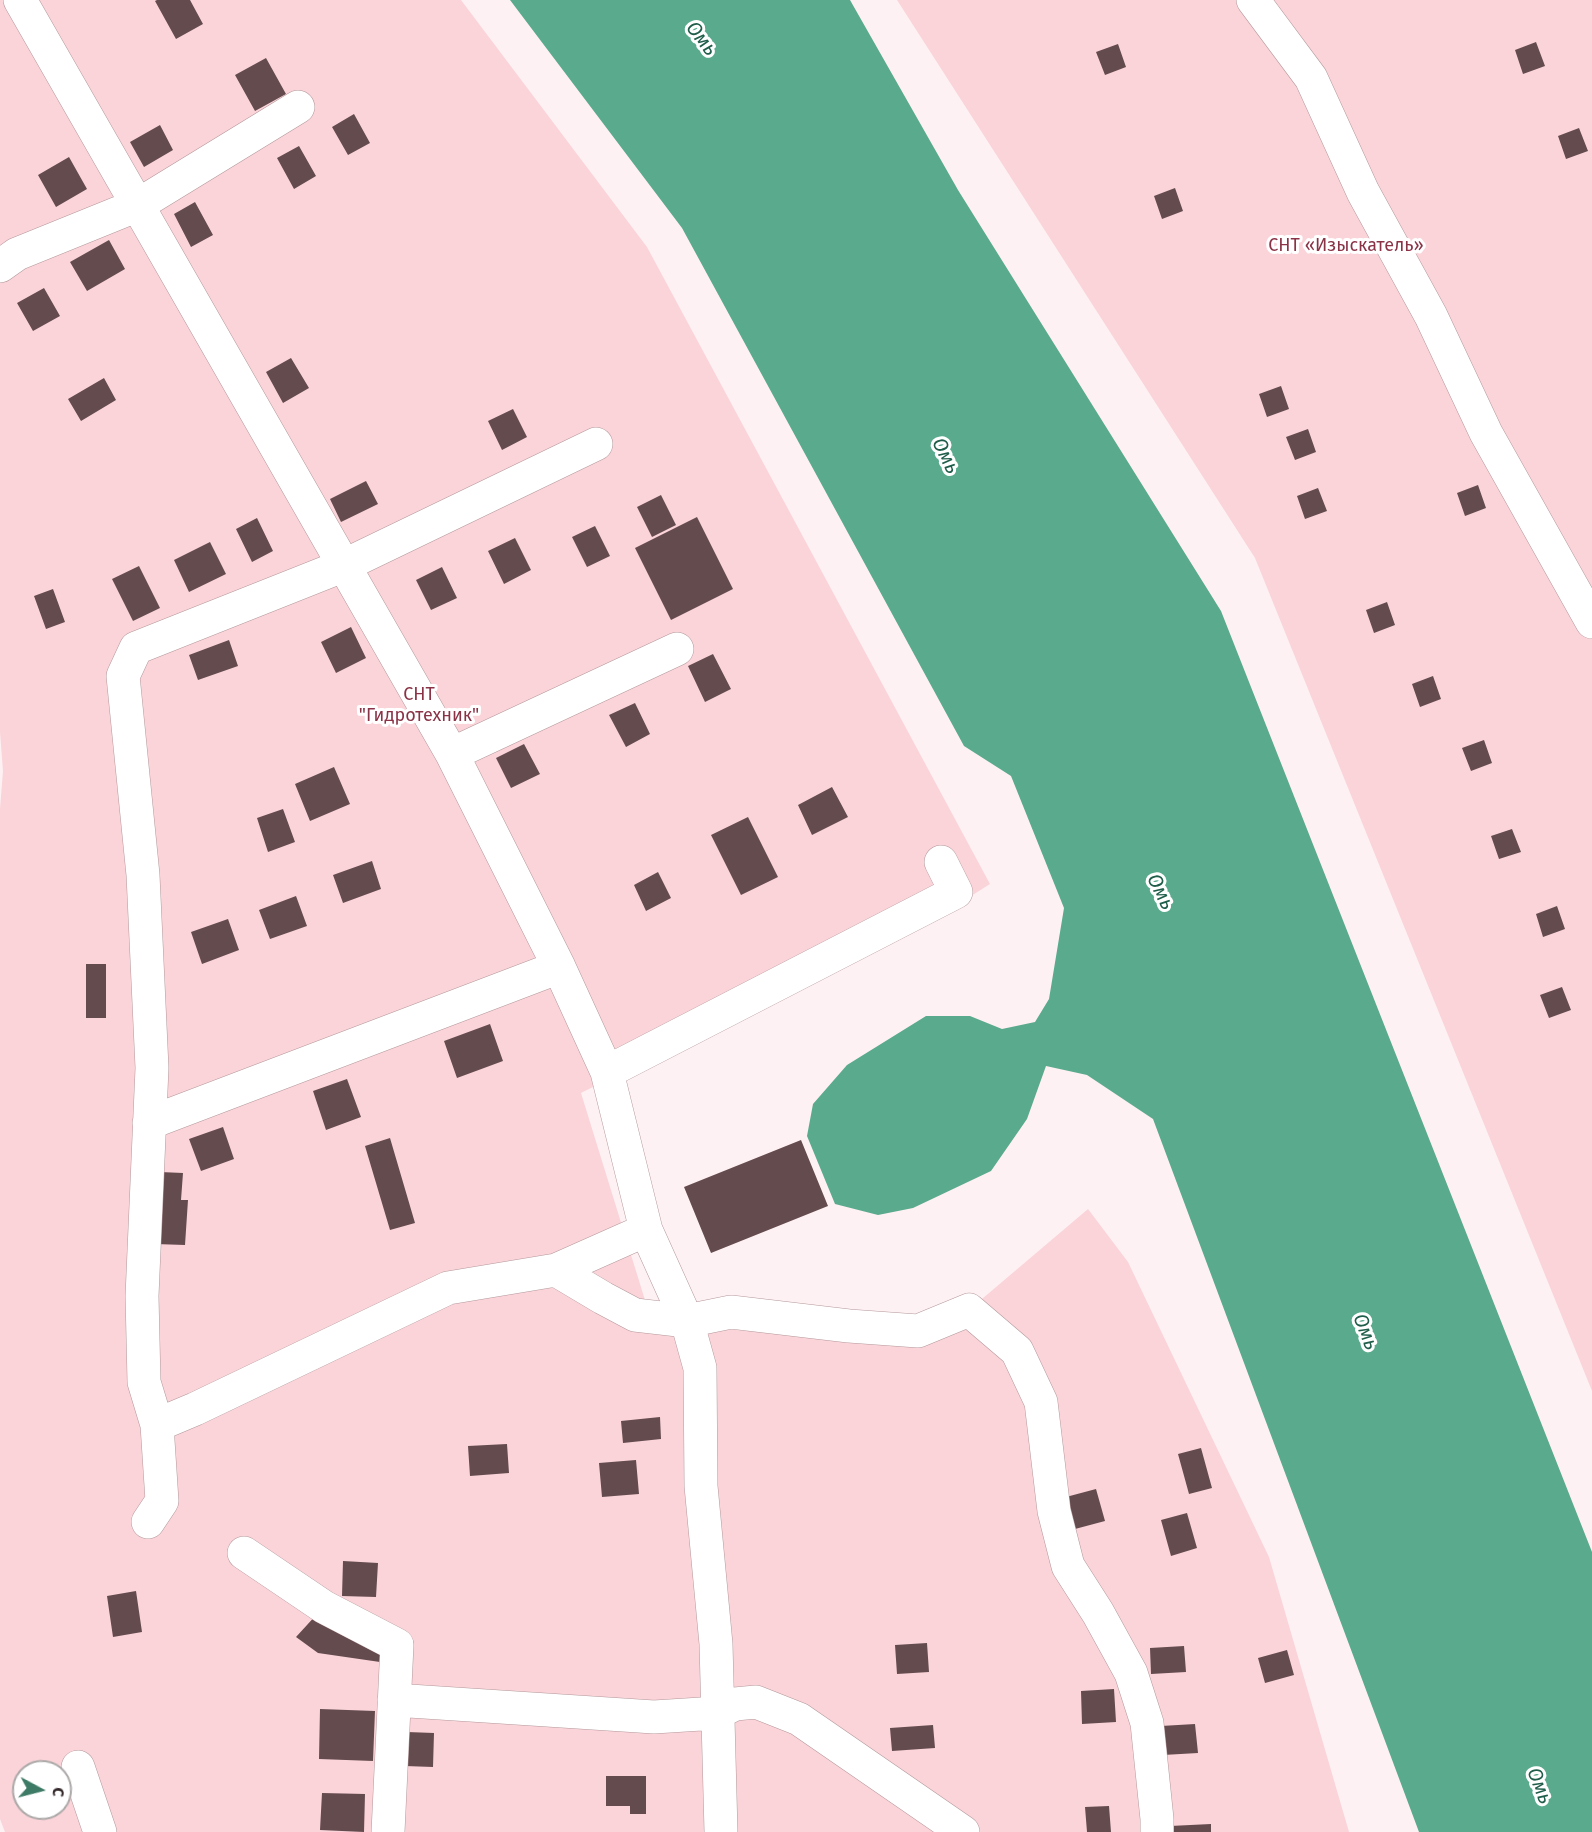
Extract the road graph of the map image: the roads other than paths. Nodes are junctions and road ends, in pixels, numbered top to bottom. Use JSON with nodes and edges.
{"nodes":[{"id":1,"x":20,"y":0,"type":"edge"},
{"id":2,"x":1253,"y":0,"type":"edge"},
{"id":3,"x":298,"y":107,"type":"dead end"},
{"id":4,"x":138,"y":205,"type":"junction"},
{"id":5,"x":0,"y":266,"type":"edge"},
{"id":6,"x":596,"y":444,"type":"dead end"},
{"id":7,"x":345,"y":565,"type":"junction"},
{"id":8,"x":1592,"y":622,"type":"edge"},
{"id":9,"x":677,"y":650,"type":"dead end"},
{"id":10,"x":452,"y":754,"type":"junction"},
{"id":11,"x":941,"y":862,"type":"dead end"},
{"id":12,"x":559,"y":967,"type":"junction"},
{"id":13,"x":606,"y":1071,"type":"junction"},
{"id":14,"x":148,"y":1123,"type":"junction"},
{"id":15,"x":646,"y":1230,"type":"junction"},
{"id":16,"x":556,"y":1270,"type":"junction"},
{"id":17,"x":687,"y":1321,"type":"junction"},
{"id":18,"x":157,"y":1425,"type":"junction"},
{"id":19,"x":148,"y":1522,"type":"dead end"},
{"id":20,"x":244,"y":1553,"type":"dead end"},
{"id":21,"x":394,"y":1700,"type":"junction"},
{"id":22,"x":717,"y":1713,"type":"junction"},
{"id":23,"x":78,"y":1767,"type":"dead end"},
{"id":24,"x":100,"y":1832,"type":"edge"},
{"id":25,"x":387,"y":1832,"type":"edge"},
{"id":26,"x":721,"y":1832,"type":"edge"},
{"id":27,"x":963,"y":1832,"type":"edge"},
{"id":28,"x":1157,"y":1832,"type":"edge"}],
"edges":[{"from":1,"to":4,"type":"lane"},
{"from":2,"to":8,"type":"lane"},
{"from":3,"to":4,"type":"lane"},
{"from":4,"to":5,"type":"lane"},
{"from":4,"to":7,"type":"lane"},
{"from":6,"to":7,"type":"lane"},
{"from":7,"to":10,"type":"lane"},
{"from":7,"to":14,"type":"lane"},
{"from":9,"to":10,"type":"lane"},
{"from":10,"to":12,"type":"lane"},
{"from":11,"to":13,"type":"lane"},
{"from":12,"to":13,"type":"lane"},
{"from":12,"to":14,"type":"lane"},
{"from":13,"to":15,"type":"lane"},
{"from":14,"to":18,"type":"lane"},
{"from":15,"to":16,"type":"lane"},
{"from":15,"to":17,"type":"lane"},
{"from":16,"to":17,"type":"lane"},
{"from":16,"to":18,"type":"lane"},
{"from":17,"to":22,"type":"lane"},
{"from":17,"to":28,"type":"lane"},
{"from":18,"to":19,"type":"lane"},
{"from":20,"to":21,"type":"lane"},
{"from":21,"to":22,"type":"lane"},
{"from":21,"to":25,"type":"lane"},
{"from":22,"to":26,"type":"lane"},
{"from":22,"to":27,"type":"lane"},
{"from":23,"to":24,"type":"lane"}]}
